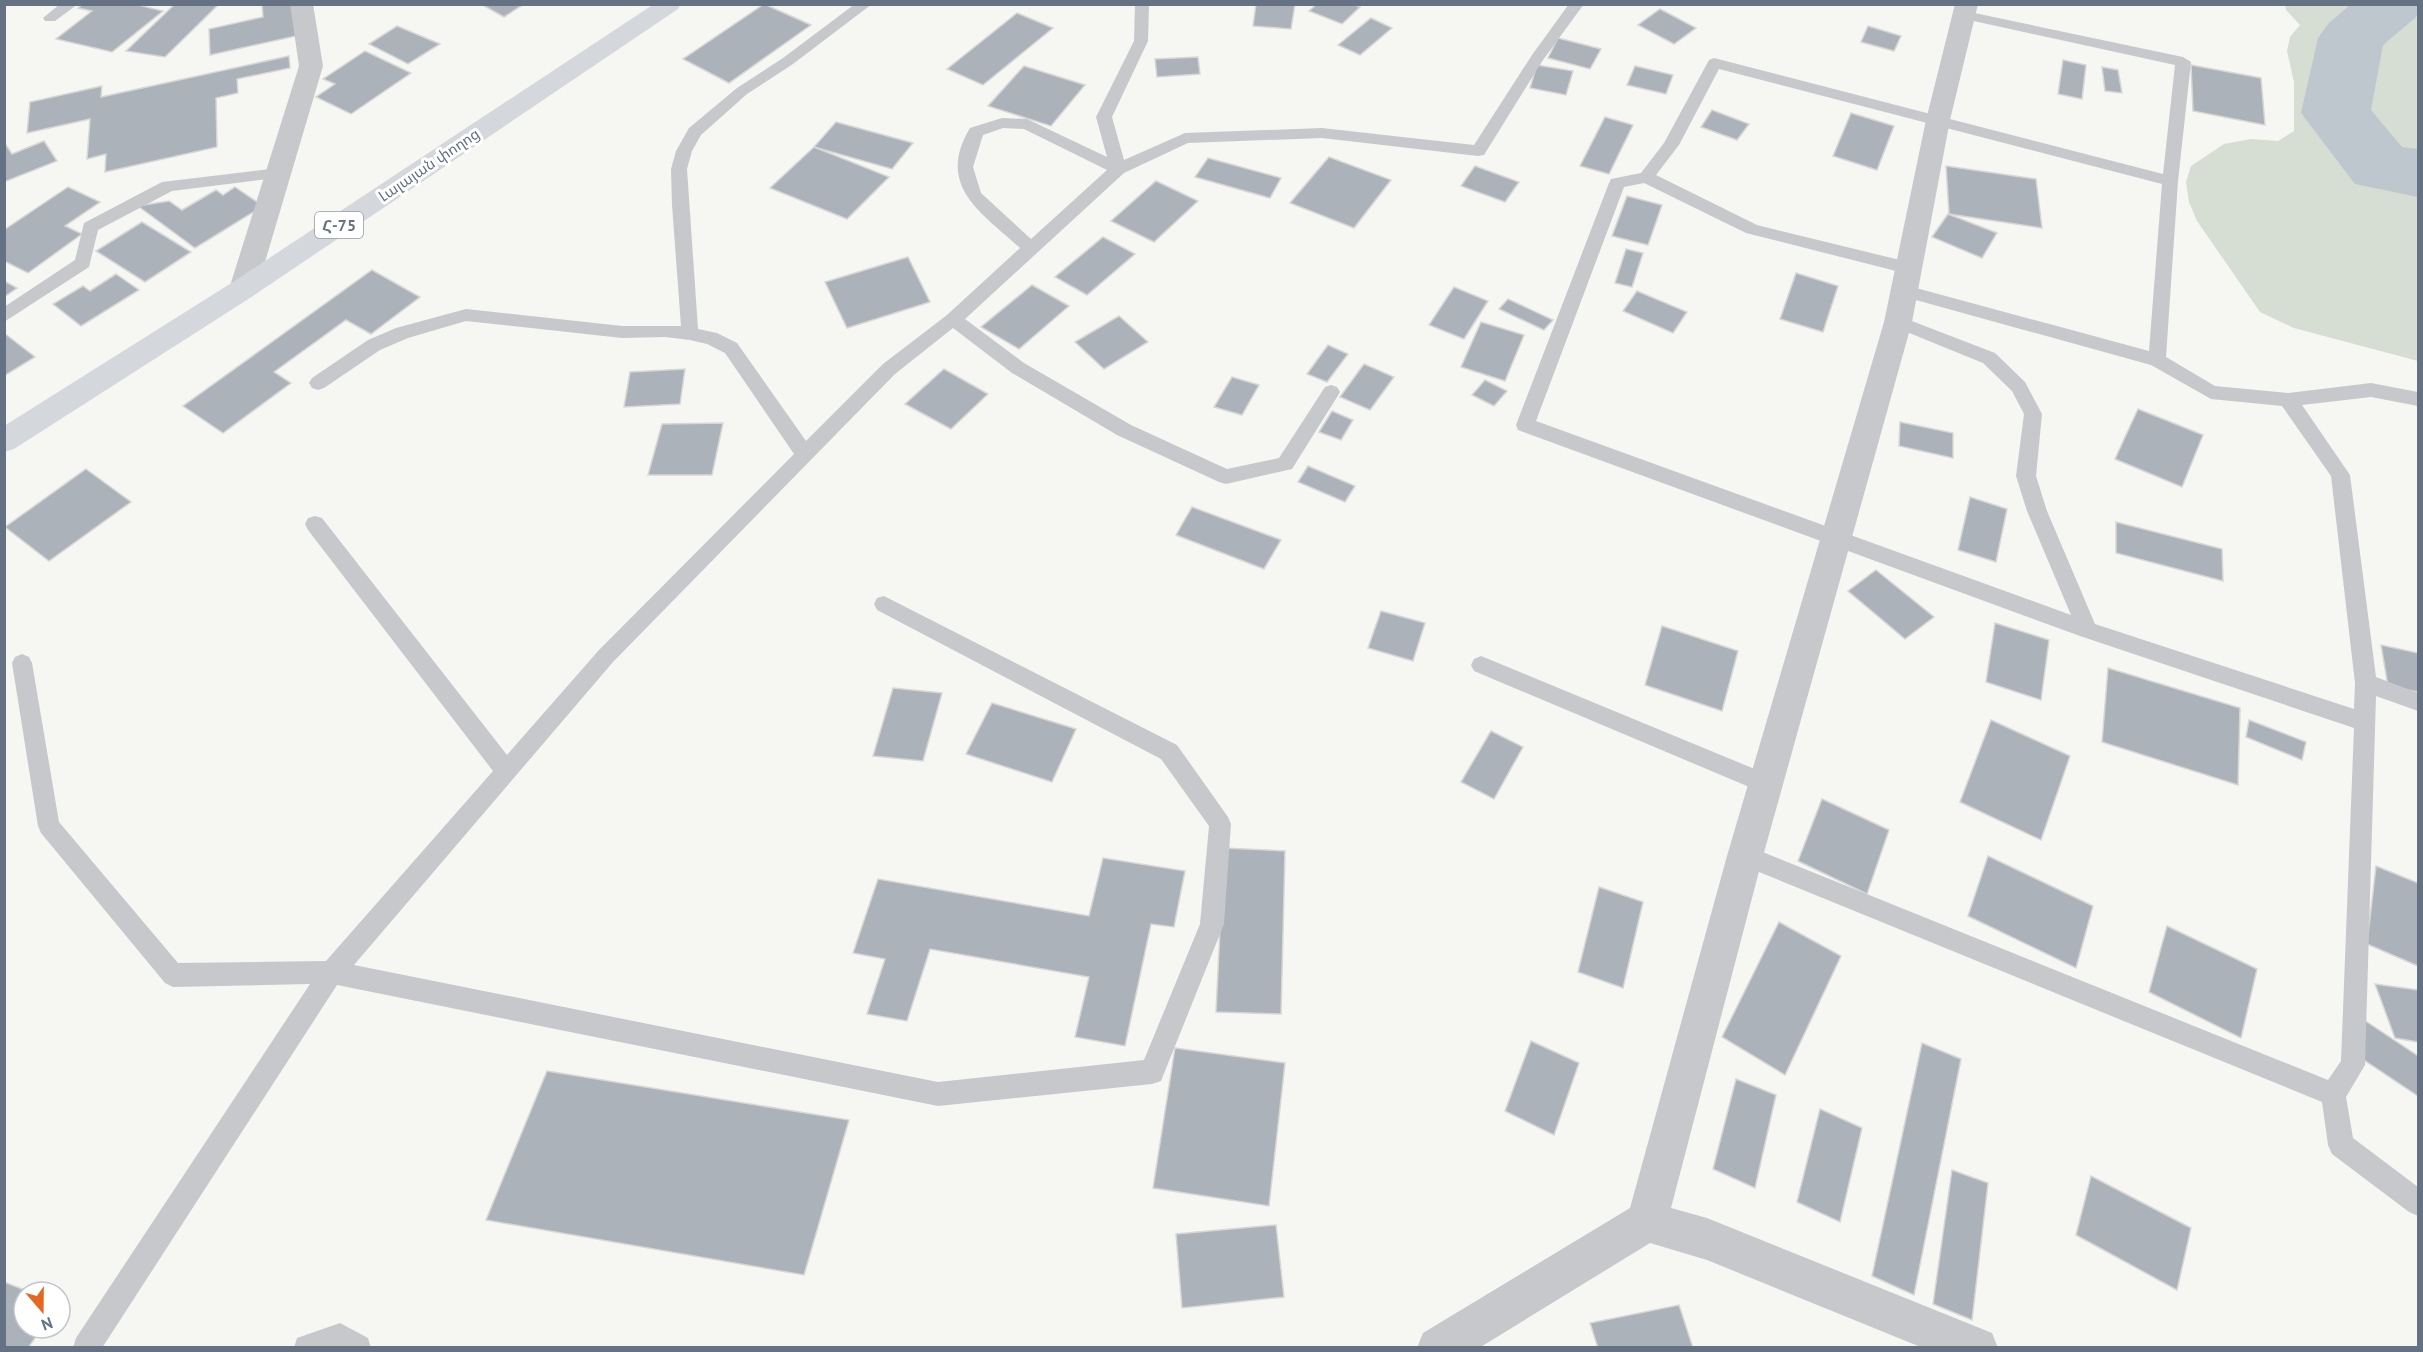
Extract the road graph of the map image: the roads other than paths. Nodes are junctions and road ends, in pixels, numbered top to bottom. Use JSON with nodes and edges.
{"nodes":[{"id":1,"x":71,"y":4,"type":"edge"},
{"id":2,"x":301,"y":4,"type":"edge"},
{"id":3,"x":670,"y":4,"type":"edge"},
{"id":4,"x":865,"y":4,"type":"edge"},
{"id":5,"x":1142,"y":4,"type":"edge"},
{"id":6,"x":1577,"y":4,"type":"edge"},
{"id":7,"x":1966,"y":10,"type":"edge"},
{"id":8,"x":50,"y":18,"type":"dead end"},
{"id":9,"x":1938,"y":120,"type":"junction"},
{"id":10,"x":1118,"y":169,"type":"junction"},
{"id":11,"x":278,"y":173,"type":"junction"},
{"id":12,"x":1646,"y":177,"type":"junction"},
{"id":13,"x":2170,"y":181,"type":"junction"},
{"id":14,"x":1030,"y":249,"type":"junction"},
{"id":15,"x":243,"y":289,"type":"junction"},
{"id":16,"x":1904,"y":293,"type":"junction"},
{"id":17,"x":4,"y":316,"type":"edge"},
{"id":18,"x":953,"y":318,"type":"junction"},
{"id":19,"x":690,"y":334,"type":"junction"},
{"id":20,"x":2157,"y":360,"type":"junction"},
{"id":21,"x":318,"y":383,"type":"dead end"},
{"id":22,"x":1331,"y":392,"type":"dead end"},
{"id":23,"x":2418,"y":399,"type":"edge"},
{"id":24,"x":2288,"y":400,"type":"junction"},
{"id":25,"x":4,"y":441,"type":"edge"},
{"id":26,"x":805,"y":455,"type":"junction"},
{"id":27,"x":315,"y":524,"type":"dead end"},
{"id":28,"x":1835,"y":537,"type":"junction"},
{"id":29,"x":884,"y":604,"type":"dead end"},
{"id":30,"x":2087,"y":630,"type":"junction"},
{"id":31,"x":22,"y":663,"type":"dead end"},
{"id":32,"x":1481,"y":665,"type":"dead end"},
{"id":33,"x":2366,"y":684,"type":"junction"},
{"id":34,"x":2418,"y":702,"type":"edge"},
{"id":35,"x":2365,"y":722,"type":"junction"},
{"id":36,"x":506,"y":771,"type":"junction"},
{"id":37,"x":1766,"y":784,"type":"junction"},
{"id":38,"x":1745,"y":856,"type":"junction"},
{"id":39,"x":332,"y":972,"type":"junction"},
{"id":40,"x":2333,"y":1094,"type":"junction"},
{"id":41,"x":2418,"y":1203,"type":"edge"},
{"id":42,"x":1647,"y":1221,"type":"junction"},
{"id":43,"x":86,"y":1347,"type":"edge"},
{"id":44,"x":307,"y":1347,"type":"edge"},
{"id":45,"x":358,"y":1347,"type":"edge"},
{"id":46,"x":1438,"y":1347,"type":"edge"},
{"id":47,"x":1977,"y":1347,"type":"edge"}],
"edges":[{"from":1,"to":8,"type":"lane"},
{"from":2,"to":11,"type":"street"},
{"from":3,"to":15,"type":"highway","name":"Լալայան փողոց","number":"Հ-75"},
{"from":4,"to":19,"type":"lane"},
{"from":5,"to":10,"type":"lane"},
{"from":6,"to":10,"type":"lane"},
{"from":7,"to":9,"type":"street"},
{"from":7,"to":13,"type":"lane"},
{"from":9,"to":12,"type":"lane"},
{"from":9,"to":13,"type":"lane"},
{"from":9,"to":16,"type":"street"},
{"from":10,"to":14,"type":"lane"},
{"from":10,"to":14,"type":"lane"},
{"from":11,"to":15,"type":"street"},
{"from":11,"to":17,"type":"lane"},
{"from":12,"to":16,"type":"lane"},
{"from":12,"to":28,"type":"lane"},
{"from":13,"to":20,"type":"lane"},
{"from":14,"to":18,"type":"lane"},
{"from":15,"to":25,"type":"highway","name":"Լալայան փողոց","number":"Հ-75"},
{"from":16,"to":20,"type":"lane"},
{"from":16,"to":28,"type":"street"},
{"from":16,"to":30,"type":"lane"},
{"from":18,"to":22,"type":"lane"},
{"from":18,"to":26,"type":"lane"},
{"from":19,"to":21,"type":"lane"},
{"from":19,"to":26,"type":"lane"},
{"from":20,"to":24,"type":"lane"},
{"from":23,"to":24,"type":"lane"},
{"from":24,"to":33,"type":"lane"},
{"from":26,"to":36,"type":"lane"},
{"from":27,"to":36,"type":"lane"},
{"from":28,"to":30,"type":"lane"},
{"from":28,"to":37,"type":"street"},
{"from":29,"to":39,"type":"lane"},
{"from":30,"to":35,"type":"lane"},
{"from":31,"to":39,"type":"lane"},
{"from":32,"to":37,"type":"lane"},
{"from":33,"to":34,"type":"lane"},
{"from":33,"to":35,"type":"lane"},
{"from":35,"to":40,"type":"lane"},
{"from":36,"to":39,"type":"lane"},
{"from":37,"to":38,"type":"street"},
{"from":38,"to":40,"type":"lane"},
{"from":38,"to":42,"type":"street"},
{"from":39,"to":43,"type":"lane"},
{"from":40,"to":41,"type":"lane"},
{"from":42,"to":46,"type":"street"},
{"from":42,"to":47,"type":"street"},
{"from":44,"to":45,"type":"lane"}]}
